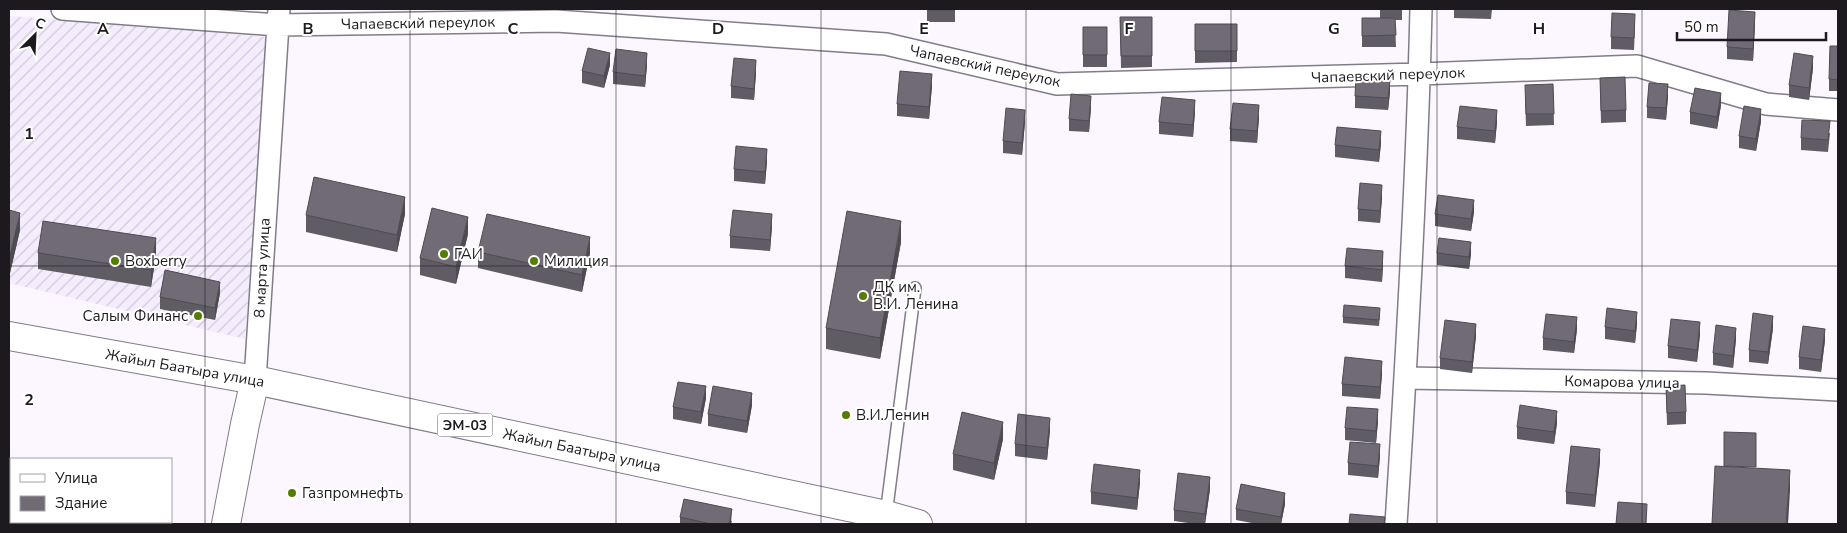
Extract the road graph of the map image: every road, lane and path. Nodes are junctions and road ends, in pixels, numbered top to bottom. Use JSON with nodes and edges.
{"nodes":[{"id":1,"x":62,"y":9,"type":"edge"},
{"id":2,"x":1421,"y":9,"type":"edge"},
{"id":3,"x":556,"y":15,"type":"edge"},
{"id":4,"x":278,"y":17,"type":"edge"},
{"id":5,"x":1419,"y":74,"type":"junction"},
{"id":6,"x":1838,"y":110,"type":"edge"},
{"id":7,"x":915,"y":288,"type":"dead end"},
{"id":8,"x":9,"y":336,"type":"edge"},
{"id":9,"x":1405,"y":378,"type":"junction"},
{"id":10,"x":255,"y":380,"type":"junction"},
{"id":11,"x":1838,"y":390,"type":"edge"},
{"id":12,"x":886,"y":520,"type":"edge"},
{"id":13,"x":226,"y":524,"type":"edge"},
{"id":14,"x":918,"y":524,"type":"edge"},
{"id":15,"x":1396,"y":524,"type":"edge"}],
"edges":[{"from":1,"to":4,"type":"street","name":"Чапаевский переулок"},
{"from":2,"to":5,"type":"street"},
{"from":3,"to":4,"type":"street","name":"Чапаевский переулок"},
{"from":3,"to":5,"type":"street","name":"Чапаевский переулок"},
{"from":4,"to":10,"type":"street","name":"8 марта улица"},
{"from":5,"to":6,"type":"street","name":"Чапаевский переулок"},
{"from":5,"to":9,"type":"street"},
{"from":7,"to":12,"type":"lane"},
{"from":8,"to":10,"type":"main road","name":"Жайыл Баатыра улица","number":"ЭМ-03"},
{"from":9,"to":11,"type":"street","name":"Комарова улица"},
{"from":9,"to":15,"type":"street"},
{"from":10,"to":12,"type":"main road","name":"Жайыл Баатыра улица","number":"ЭМ-03"},
{"from":10,"to":13,"type":"main road","name":"8 марта улица"},
{"from":12,"to":14,"type":"main road","name":"Жайыл Баатыра улица","number":"ЭМ-03"}]}
